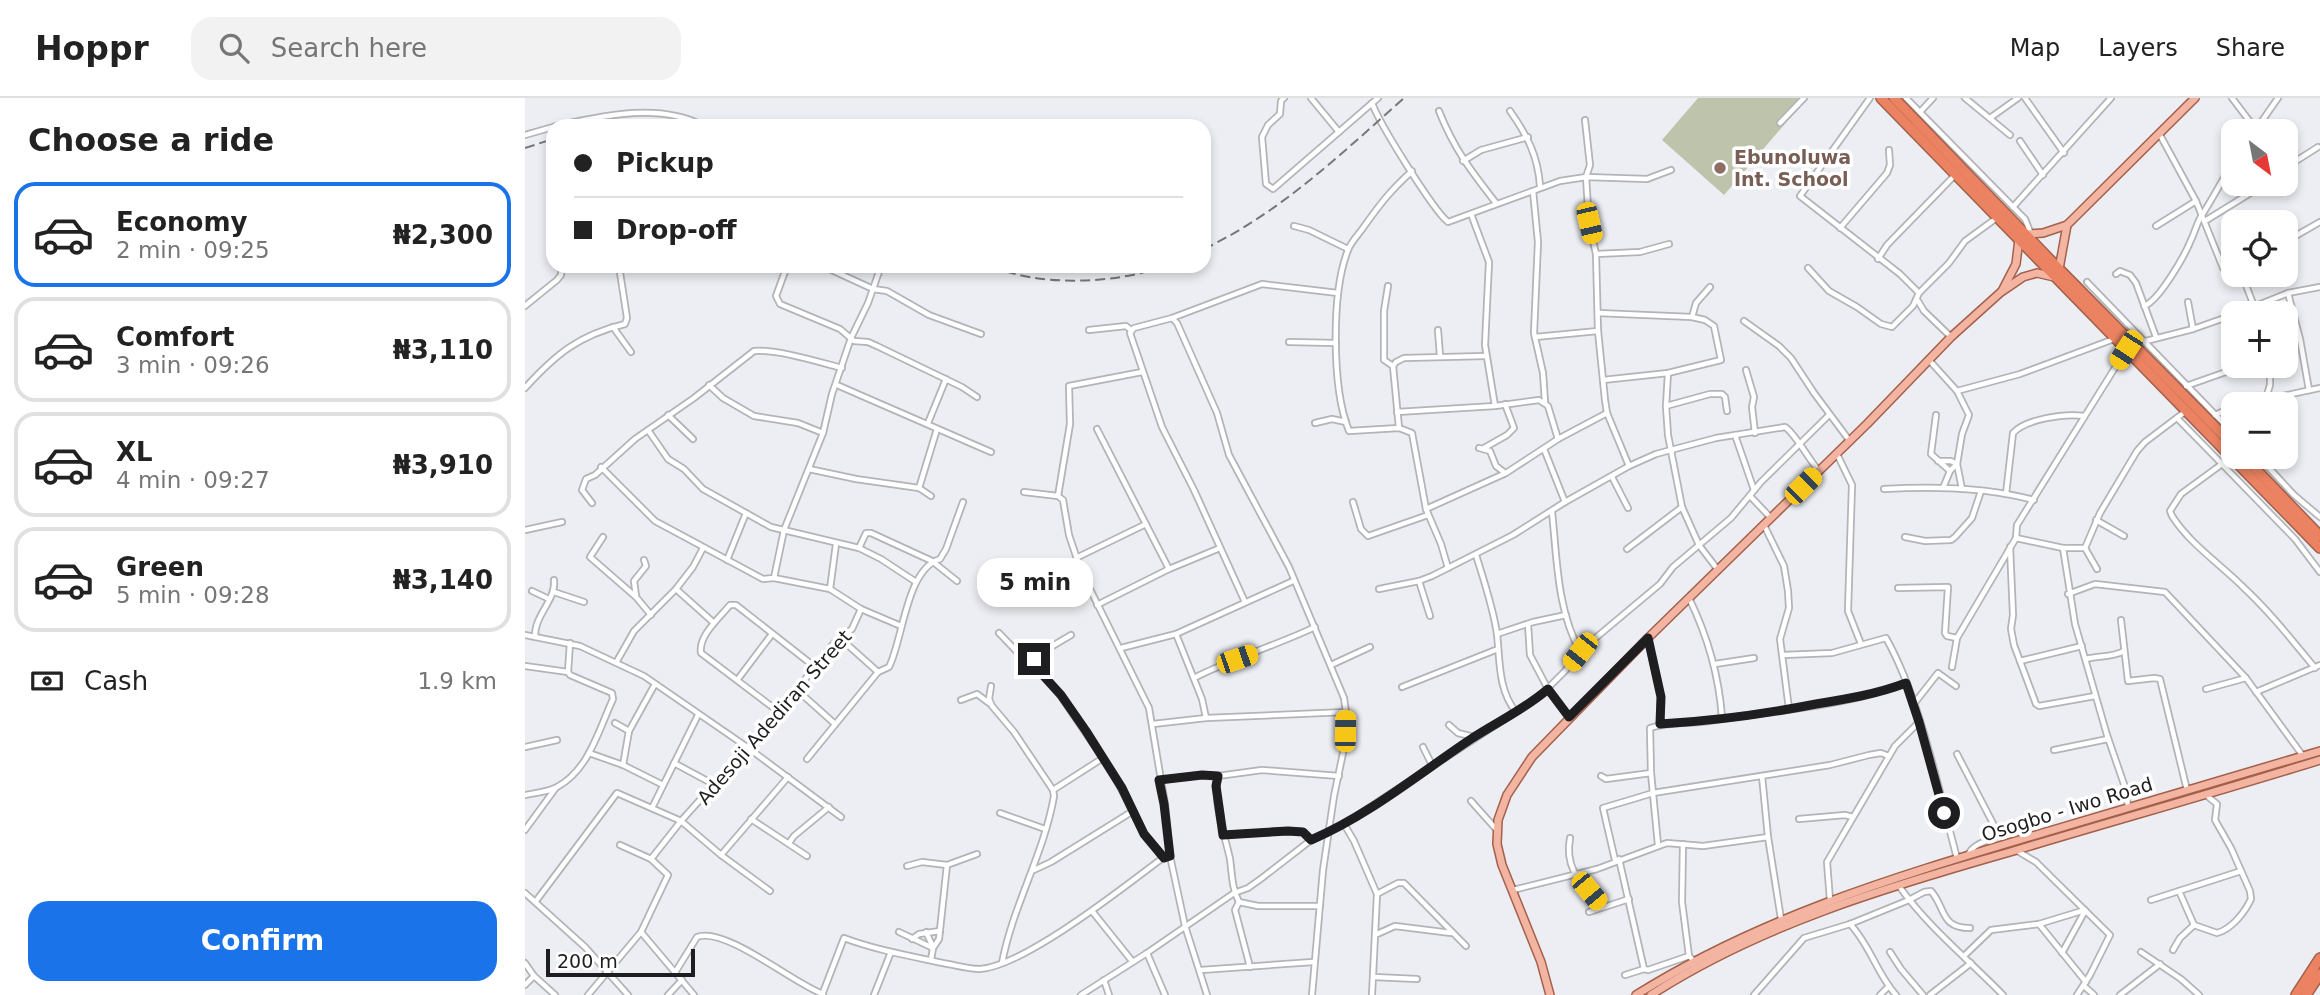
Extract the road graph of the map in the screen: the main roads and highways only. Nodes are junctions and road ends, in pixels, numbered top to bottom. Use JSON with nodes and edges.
{"nodes":[{"id":1,"x":1881,"y":98,"type":"edge"},
{"id":2,"x":1894,"y":98,"type":"edge"},
{"id":3,"x":2189,"y":100,"type":"edge"},
{"id":4,"x":2067,"y":225,"type":"junction"},
{"id":5,"x":2026,"y":236,"type":"junction"},
{"id":6,"x":2057,"y":273,"type":"junction"},
{"id":7,"x":2001,"y":292,"type":"junction"},
{"id":8,"x":2221,"y":427,"type":"edge"},
{"id":9,"x":2254,"y":469,"type":"edge"},
{"id":10,"x":2275,"y":495,"type":"junction"},
{"id":11,"x":2320,"y":536,"type":"edge"},
{"id":12,"x":2320,"y":548,"type":"edge"},
{"id":13,"x":2320,"y":751,"type":"edge"},
{"id":14,"x":2320,"y":760,"type":"edge"},
{"id":15,"x":1798,"y":916,"type":"junction"},
{"id":16,"x":2320,"y":958,"type":"edge"},
{"id":17,"x":2320,"y":974,"type":"edge"},
{"id":18,"x":1550,"y":995,"type":"edge"},
{"id":19,"x":1636,"y":995,"type":"edge"},
{"id":20,"x":1651,"y":995,"type":"edge"},
{"id":21,"x":2296,"y":995,"type":"edge"},
{"id":22,"x":2306,"y":995,"type":"edge"}],
"edges":[{"from":1,"to":5,"type":"highway"},
{"from":2,"to":5,"type":"highway"},
{"from":3,"to":4,"type":"main road"},
{"from":4,"to":5,"type":"main road"},
{"from":4,"to":6,"type":"main road"},
{"from":5,"to":6,"type":"highway"},
{"from":5,"to":7,"type":"main road"},
{"from":6,"to":7,"type":"main road"},
{"from":6,"to":8,"type":"highway"},
{"from":6,"to":10,"type":"highway"},
{"from":7,"to":18,"type":"main road"},
{"from":9,"to":10,"type":"highway"},
{"from":10,"to":11,"type":"highway"},
{"from":10,"to":12,"type":"highway"},
{"from":13,"to":15,"type":"main road","name":"Osogbo - Iwo Road"},
{"from":14,"to":15,"type":"main road","name":"Osogbo - Iwo Road"},
{"from":15,"to":19,"type":"main road","name":"Osogbo - Iwo Road"},
{"from":15,"to":20,"type":"main road","name":"Osogbo - Iwo Road"},
{"from":16,"to":21,"type":"highway"},
{"from":17,"to":22,"type":"highway"}]}
